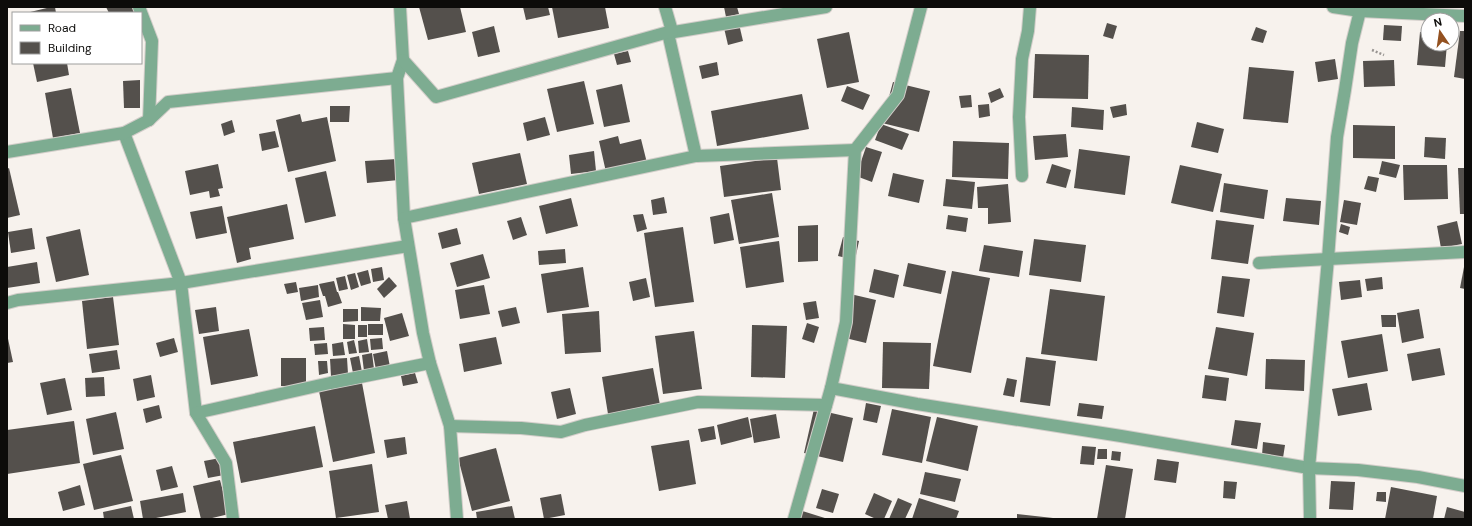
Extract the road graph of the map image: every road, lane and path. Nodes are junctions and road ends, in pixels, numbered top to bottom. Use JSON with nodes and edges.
{"nodes":[{"id":1,"x":400,"y":7,"type":"edge"},
{"id":2,"x":665,"y":7,"type":"edge"},
{"id":3,"x":826,"y":7,"type":"edge"},
{"id":4,"x":921,"y":7,"type":"edge"},
{"id":5,"x":1030,"y":7,"type":"edge"},
{"id":6,"x":1333,"y":7,"type":"edge"},
{"id":7,"x":1361,"y":9,"type":"edge"},
{"id":8,"x":142,"y":15,"type":"edge"},
{"id":9,"x":1465,"y":16,"type":"edge"},
{"id":10,"x":670,"y":32,"type":"junction"},
{"id":11,"x":403,"y":60,"type":"junction"},
{"id":12,"x":397,"y":78,"type":"junction"},
{"id":13,"x":149,"y":120,"type":"junction"},
{"id":14,"x":124,"y":133,"type":"junction"},
{"id":15,"x":855,"y":150,"type":"junction"},
{"id":16,"x":7,"y":152,"type":"edge"},
{"id":17,"x":696,"y":156,"type":"junction"},
{"id":18,"x":1022,"y":176,"type":"dead end"},
{"id":19,"x":404,"y":218,"type":"junction"},
{"id":20,"x":408,"y":246,"type":"junction"},
{"id":21,"x":1465,"y":252,"type":"edge"},
{"id":22,"x":1328,"y":258,"type":"junction"},
{"id":23,"x":1259,"y":263,"type":"dead end"},
{"id":24,"x":181,"y":283,"type":"junction"},
{"id":25,"x":7,"y":303,"type":"edge"},
{"id":26,"x":430,"y":363,"type":"junction"},
{"id":27,"x":831,"y":388,"type":"junction"},
{"id":28,"x":826,"y":405,"type":"junction"},
{"id":29,"x":196,"y":413,"type":"junction"},
{"id":30,"x":450,"y":426,"type":"junction"},
{"id":31,"x":1309,"y":468,"type":"junction"},
{"id":32,"x":1465,"y":486,"type":"edge"},
{"id":33,"x":233,"y":519,"type":"edge"},
{"id":34,"x":457,"y":519,"type":"edge"},
{"id":35,"x":794,"y":519,"type":"edge"},
{"id":36,"x":1310,"y":519,"type":"edge"}],
"edges":[{"from":1,"to":11,"type":"street"},
{"from":2,"to":10,"type":"street"},
{"from":3,"to":10,"type":"street"},
{"from":4,"to":15,"type":"street"},
{"from":5,"to":18,"type":"street"},
{"from":6,"to":7,"type":"street"},
{"from":7,"to":9,"type":"street"},
{"from":7,"to":22,"type":"street"},
{"from":8,"to":13,"type":"street"},
{"from":10,"to":11,"type":"street"},
{"from":10,"to":17,"type":"street"},
{"from":11,"to":12,"type":"street"},
{"from":12,"to":13,"type":"street"},
{"from":12,"to":19,"type":"street"},
{"from":13,"to":14,"type":"street"},
{"from":14,"to":16,"type":"street"},
{"from":14,"to":24,"type":"street"},
{"from":15,"to":17,"type":"street"},
{"from":15,"to":27,"type":"street"},
{"from":17,"to":19,"type":"street"},
{"from":19,"to":20,"type":"street"},
{"from":20,"to":24,"type":"street"},
{"from":20,"to":26,"type":"street"},
{"from":21,"to":22,"type":"street"},
{"from":22,"to":23,"type":"street"},
{"from":22,"to":31,"type":"street"},
{"from":24,"to":25,"type":"street"},
{"from":24,"to":29,"type":"street"},
{"from":26,"to":29,"type":"street"},
{"from":26,"to":30,"type":"street"},
{"from":27,"to":28,"type":"street"},
{"from":27,"to":31,"type":"street"},
{"from":28,"to":30,"type":"street"},
{"from":28,"to":35,"type":"street"},
{"from":29,"to":33,"type":"street"},
{"from":30,"to":34,"type":"street"},
{"from":31,"to":32,"type":"street"},
{"from":31,"to":36,"type":"street"}]}
